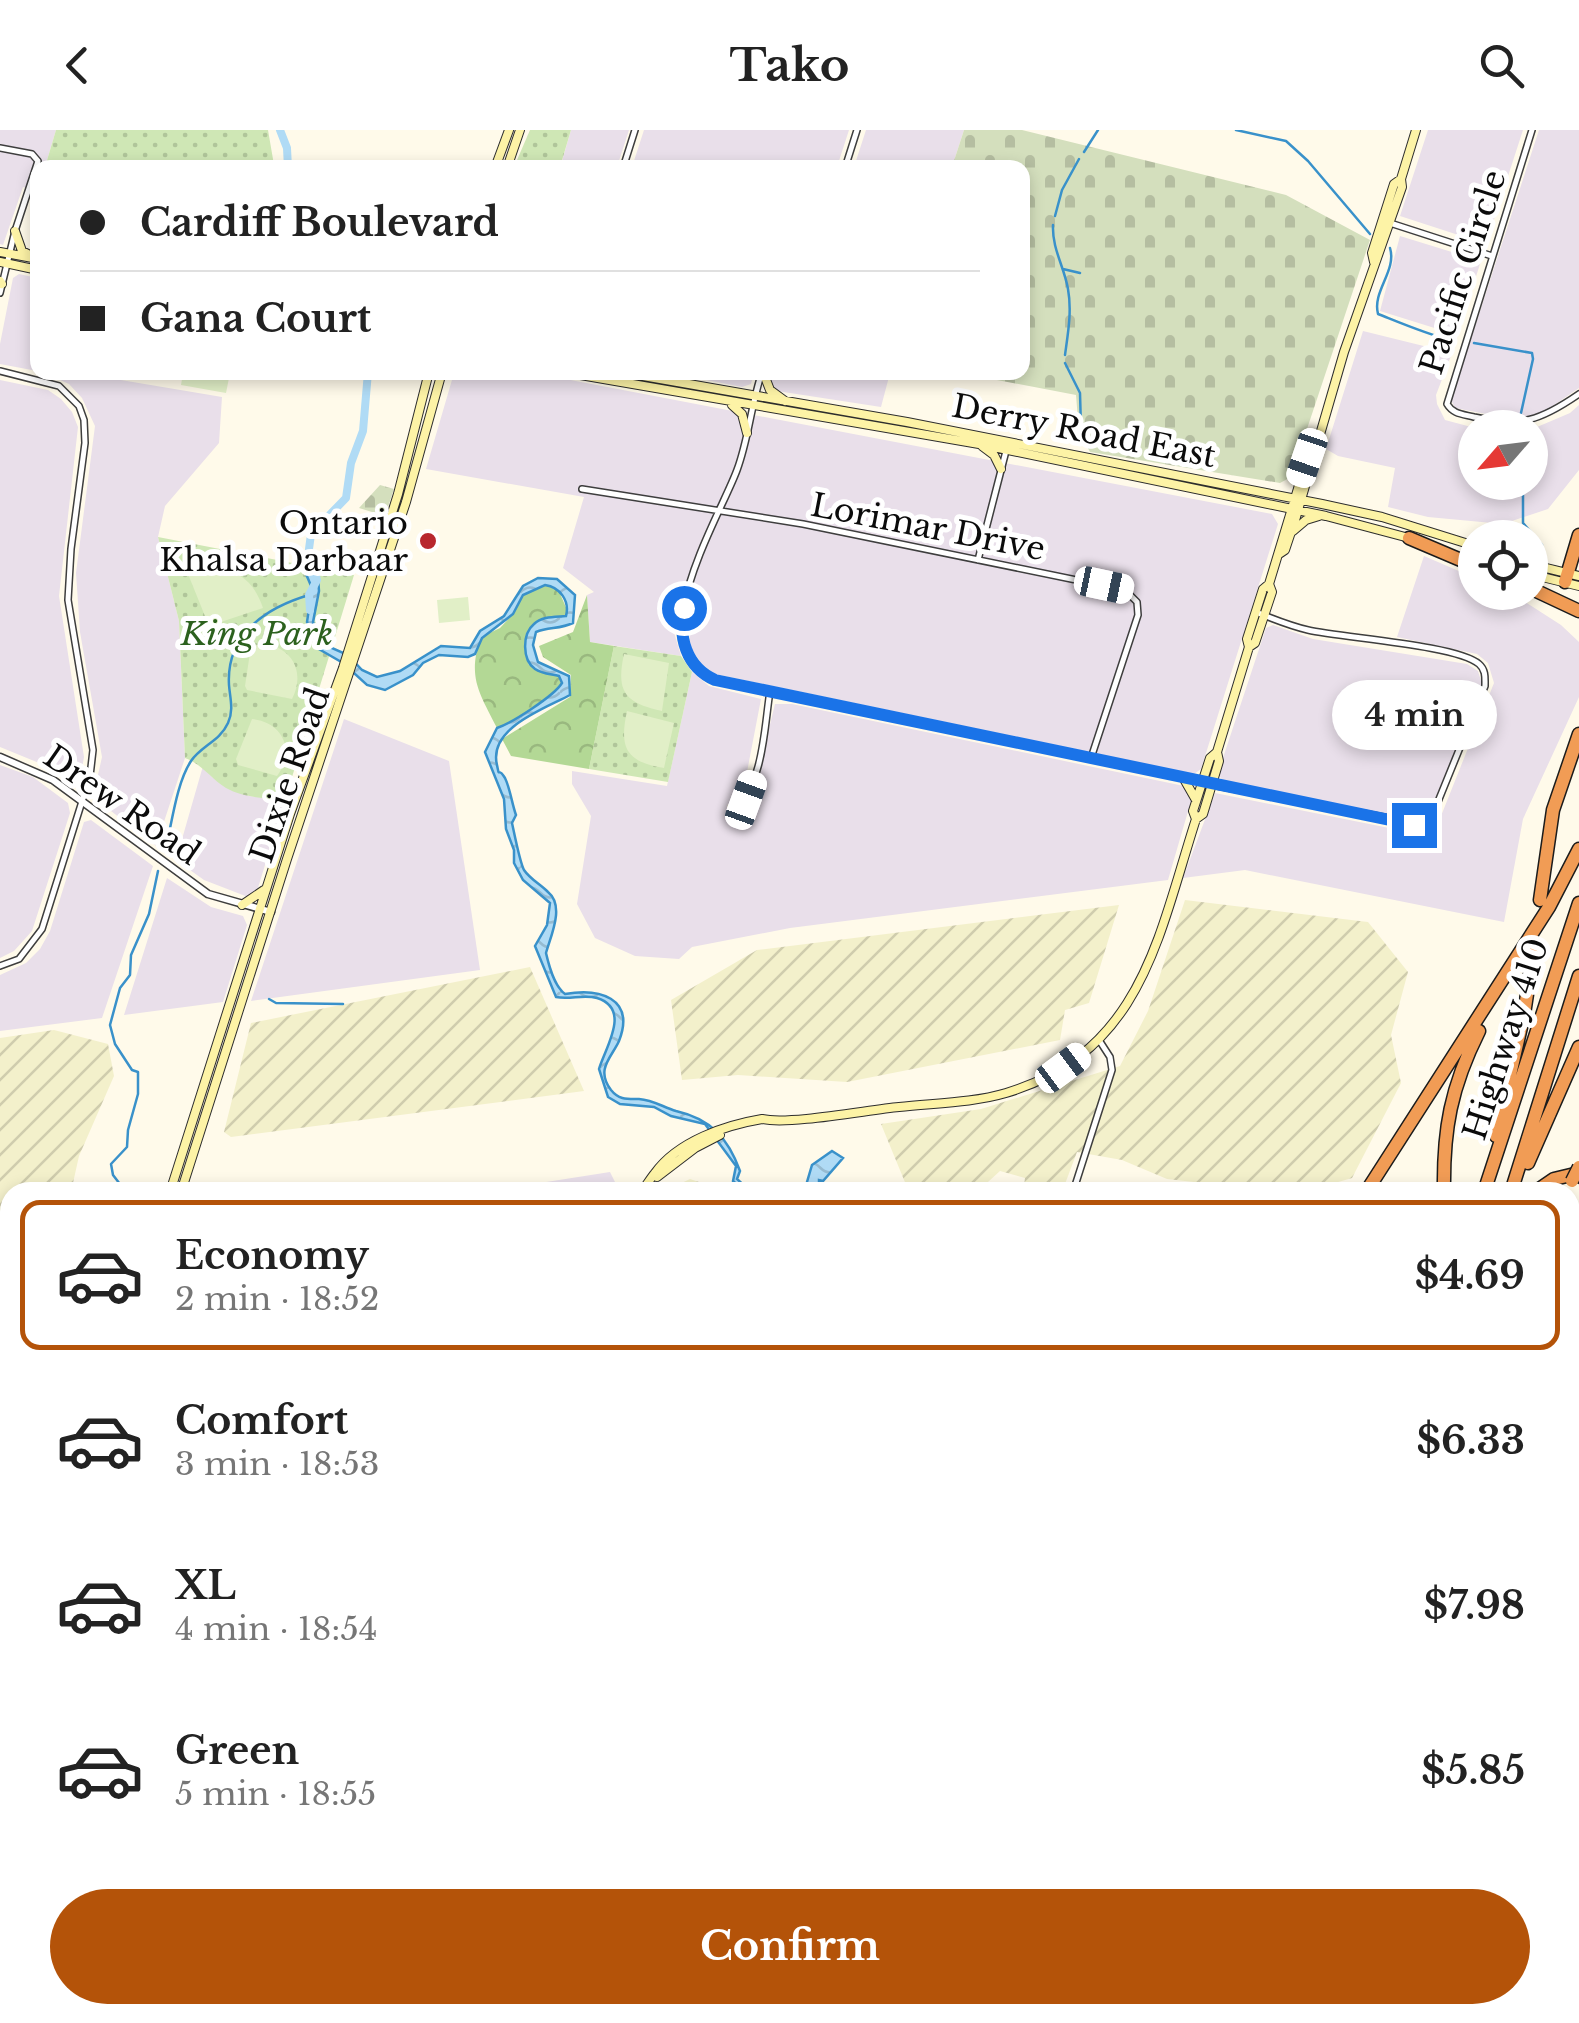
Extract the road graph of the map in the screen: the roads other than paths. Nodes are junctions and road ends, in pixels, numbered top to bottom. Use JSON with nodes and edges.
{"nodes":[{"id":1,"x":509,"y":130,"type":"edge"},
{"id":2,"x":520,"y":130,"type":"edge"},
{"id":3,"x":635,"y":130,"type":"edge"},
{"id":4,"x":857,"y":130,"type":"edge"},
{"id":5,"x":1416,"y":130,"type":"edge"},
{"id":6,"x":1532,"y":130,"type":"edge"},
{"id":7,"x":0,"y":148,"type":"edge"},
{"id":8,"x":36,"y":160,"type":"edge"},
{"id":9,"x":498,"y":160,"type":"edge"},
{"id":10,"x":510,"y":160,"type":"edge"},
{"id":11,"x":626,"y":160,"type":"edge"},
{"id":12,"x":848,"y":160,"type":"edge"},
{"id":13,"x":30,"y":181,"type":"edge"},
{"id":14,"x":1386,"y":222,"type":"junction"},
{"id":15,"x":15,"y":231,"type":"junction"},
{"id":16,"x":30,"y":255,"type":"edge"},
{"id":17,"x":1492,"y":256,"type":"junction"},
{"id":18,"x":4,"y":258,"type":"edge"},
{"id":19,"x":30,"y":259,"type":"edge"},
{"id":20,"x":30,"y":267,"type":"edge"},
{"id":21,"x":0,"y":286,"type":"edge"},
{"id":22,"x":0,"y":372,"type":"edge"},
{"id":23,"x":30,"y":379,"type":"edge"},
{"id":24,"x":33,"y":380,"type":"edge"},
{"id":25,"x":427,"y":380,"type":"edge"},
{"id":26,"x":440,"y":380,"type":"edge"},
{"id":27,"x":606,"y":380,"type":"edge"},
{"id":28,"x":655,"y":380,"type":"edge"},
{"id":29,"x":760,"y":380,"type":"edge"},
{"id":30,"x":766,"y":380,"type":"edge"},
{"id":31,"x":1579,"y":394,"type":"edge"},
{"id":32,"x":724,"y":402,"type":"junction"},
{"id":33,"x":752,"y":402,"type":"junction"},
{"id":34,"x":789,"y":404,"type":"junction"},
{"id":35,"x":747,"y":433,"type":"junction"},
{"id":36,"x":979,"y":444,"type":"junction"},
{"id":37,"x":1007,"y":446,"type":"junction"},
{"id":38,"x":1312,"y":455,"type":"junction"},
{"id":39,"x":1001,"y":468,"type":"junction"},
{"id":40,"x":1309,"y":477,"type":"junction"},
{"id":41,"x":1298,"y":483,"type":"junction"},
{"id":42,"x":582,"y":489,"type":"dead end"},
{"id":43,"x":1278,"y":495,"type":"junction"},
{"id":44,"x":1298,"y":499,"type":"junction"},
{"id":45,"x":1322,"y":504,"type":"junction"},
{"id":46,"x":1267,"y":505,"type":"junction"},
{"id":47,"x":1295,"y":510,"type":"junction"},
{"id":48,"x":719,"y":512,"type":"junction"},
{"id":49,"x":1326,"y":516,"type":"junction"},
{"id":50,"x":1288,"y":531,"type":"junction"},
{"id":51,"x":1579,"y":535,"type":"edge"},
{"id":52,"x":1408,"y":538,"type":"junction"},
{"id":53,"x":1458,"y":541,"type":"edge"},
{"id":54,"x":1458,"y":553,"type":"edge"},
{"id":55,"x":1458,"y":559,"type":"edge"},
{"id":56,"x":978,"y":560,"type":"junction"},
{"id":57,"x":1548,"y":570,"type":"edge"},
{"id":58,"x":1548,"y":576,"type":"edge"},
{"id":59,"x":1573,"y":579,"type":"edge"},
{"id":60,"x":1548,"y":596,"type":"edge"},
{"id":61,"x":1579,"y":611,"type":"edge"},
{"id":62,"x":1260,"y":614,"type":"junction"},
{"id":63,"x":353,"y":650,"type":"junction"},
{"id":64,"x":346,"y":671,"type":"junction"},
{"id":65,"x":770,"y":691,"type":"junction"},
{"id":66,"x":1579,"y":734,"type":"edge"},
{"id":67,"x":0,"y":757,"type":"edge"},
{"id":68,"x":1579,"y":757,"type":"edge"},
{"id":69,"x":1091,"y":758,"type":"junction"},
{"id":70,"x":1184,"y":779,"type":"junction"},
{"id":71,"x":1207,"y":784,"type":"junction"},
{"id":72,"x":1196,"y":800,"type":"junction"},
{"id":73,"x":83,"y":801,"type":"junction"},
{"id":74,"x":736,"y":809,"type":"dead end"},
{"id":75,"x":1196,"y":819,"type":"junction"},
{"id":76,"x":1579,"y":849,"type":"edge"},
{"id":77,"x":1544,"y":870,"type":"junction"},
{"id":78,"x":267,"y":887,"type":"junction"},
{"id":79,"x":1540,"y":900,"type":"dead end"},
{"id":80,"x":1579,"y":903,"type":"edge"},
{"id":81,"x":242,"y":905,"type":"junction"},
{"id":82,"x":260,"y":909,"type":"junction"},
{"id":83,"x":271,"y":912,"type":"junction"},
{"id":84,"x":1534,"y":948,"type":"dead end"},
{"id":85,"x":0,"y":966,"type":"edge"},
{"id":86,"x":1579,"y":976,"type":"edge"},
{"id":87,"x":1504,"y":979,"type":"junction"},
{"id":88,"x":1099,"y":1040,"type":"junction"},
{"id":89,"x":1579,"y":1047,"type":"edge"},
{"id":90,"x":1574,"y":1178,"type":"edge"},
{"id":91,"x":173,"y":1182,"type":"edge"},
{"id":92,"x":184,"y":1182,"type":"edge"},
{"id":93,"x":650,"y":1182,"type":"edge"},
{"id":94,"x":1075,"y":1182,"type":"edge"},
{"id":95,"x":1372,"y":1182,"type":"edge"},
{"id":96,"x":1444,"y":1182,"type":"edge"},
{"id":97,"x":1485,"y":1182,"type":"edge"},
{"id":98,"x":1486,"y":1182,"type":"edge"},
{"id":99,"x":1516,"y":1182,"type":"edge"},
{"id":100,"x":1517,"y":1182,"type":"edge"},
{"id":101,"x":1550,"y":1182,"type":"edge"}],
"edges":[{"from":1,"to":9,"type":"main road"},
{"from":2,"to":10,"type":"main road"},
{"from":3,"to":11,"type":"street"},
{"from":4,"to":12,"type":"street"},
{"from":5,"to":14,"type":"main road"},
{"from":6,"to":17,"type":"street","name":"Pacific Circle"},
{"from":7,"to":8,"type":"street"},
{"from":13,"to":15,"type":"street"},
{"from":14,"to":17,"type":"street"},
{"from":14,"to":38,"type":"main road"},
{"from":15,"to":16,"type":"main road"},
{"from":15,"to":18,"type":"street"},
{"from":17,"to":31,"type":"street","name":"Pacific Circle"},
{"from":18,"to":19,"type":"main road"},
{"from":18,"to":20,"type":"main road"},
{"from":18,"to":21,"type":"street"},
{"from":22,"to":23,"type":"street"},
{"from":24,"to":73,"type":"street"},
{"from":25,"to":63,"type":"main road","name":"Dixie Road"},
{"from":26,"to":63,"type":"main road","name":"Dixie Road"},
{"from":27,"to":32,"type":"main road","name":"Derry Road East"},
{"from":28,"to":33,"type":"main road","name":"Derry Road East"},
{"from":29,"to":33,"type":"street"},
{"from":30,"to":34,"type":"main road"},
{"from":32,"to":33,"type":"main road","name":"Derry Road East"},
{"from":32,"to":35,"type":"main road"},
{"from":33,"to":34,"type":"main road","name":"Derry Road East"},
{"from":33,"to":35,"type":"street"},
{"from":33,"to":36,"type":"main road","name":"Derry Road East"},
{"from":34,"to":37,"type":"main road","name":"Derry Road East"},
{"from":35,"to":48,"type":"street"},
{"from":36,"to":37,"type":"main road","name":"Derry Road East"},
{"from":36,"to":39,"type":"main road"},
{"from":37,"to":39,"type":"street"},
{"from":37,"to":43,"type":"main road","name":"Derry Road East"},
{"from":37,"to":46,"type":"main road","name":"Derry Road East"},
{"from":38,"to":40,"type":"main road"},
{"from":38,"to":41,"type":"main road"},
{"from":39,"to":56,"type":"street"},
{"from":40,"to":44,"type":"main road"},
{"from":40,"to":45,"type":"main road"},
{"from":41,"to":43,"type":"main road"},
{"from":41,"to":44,"type":"main road"},
{"from":42,"to":48,"type":"street","name":"Lorimar Drive"},
{"from":43,"to":44,"type":"main road","name":"Derry Road East"},
{"from":44,"to":45,"type":"main road","name":"Derry Road East"},
{"from":44,"to":47,"type":"main road"},
{"from":45,"to":53,"type":"main road","name":"Derry Road East"},
{"from":46,"to":47,"type":"main road","name":"Derry Road East"},
{"from":46,"to":50,"type":"main road"},
{"from":47,"to":49,"type":"main road","name":"Derry Road East"},
{"from":47,"to":50,"type":"main road"},
{"from":48,"to":56,"type":"street","name":"Lorimar Drive"},
{"from":48,"to":65,"type":"street"},
{"from":49,"to":50,"type":"main road"},
{"from":49,"to":52,"type":"main road","name":"Derry Road East"},
{"from":50,"to":62,"type":"main road"},
{"from":51,"to":59,"type":"highway"},
{"from":52,"to":54,"type":"main road","name":"Derry Road East"},
{"from":52,"to":55,"type":"highway"},
{"from":56,"to":69,"type":"street","name":"Lorimar Drive"},
{"from":57,"to":59,"type":"main road"},
{"from":58,"to":59,"type":"main road"},
{"from":60,"to":61,"type":"highway"},
{"from":62,"to":71,"type":"main road"},
{"from":62,"to":71,"type":"street"},
{"from":63,"to":64,"type":"main road","name":"Dixie Road"},
{"from":64,"to":78,"type":"main road","name":"Dixie Road"},
{"from":64,"to":83,"type":"main road","name":"Dixie Road"},
{"from":65,"to":69,"type":"street"},
{"from":65,"to":74,"type":"street"},
{"from":66,"to":77,"type":"highway"},
{"from":67,"to":73,"type":"street","name":"Drew Road"},
{"from":68,"to":77,"type":"highway"},
{"from":69,"to":70,"type":"street"},
{"from":70,"to":71,"type":"street"},
{"from":70,"to":72,"type":"main road"},
{"from":71,"to":72,"type":"main road"},
{"from":71,"to":75,"type":"main road"},
{"from":72,"to":75,"type":"main road"},
{"from":73,"to":81,"type":"street","name":"Drew Road"},
{"from":73,"to":85,"type":"street"},
{"from":75,"to":88,"type":"main road"},
{"from":76,"to":87,"type":"highway"},
{"from":77,"to":79,"type":"highway"},
{"from":78,"to":81,"type":"main road"},
{"from":78,"to":82,"type":"main road","name":"Dixie Road"},
{"from":80,"to":98,"type":"highway","name":"Highway 410"},
{"from":81,"to":82,"type":"street","name":"Drew Road"},
{"from":82,"to":83,"type":"street","name":"Drew Road"},
{"from":82,"to":91,"type":"main road","name":"Dixie Road"},
{"from":83,"to":92,"type":"main road","name":"Dixie Road"},
{"from":84,"to":97,"type":"highway"},
{"from":86,"to":99,"type":"highway","name":"Highway 410"},
{"from":87,"to":95,"type":"highway"},
{"from":87,"to":96,"type":"highway"},
{"from":88,"to":93,"type":"main road"},
{"from":88,"to":94,"type":"street"},
{"from":89,"to":100,"type":"highway"},
{"from":90,"to":101,"type":"highway"}]}
